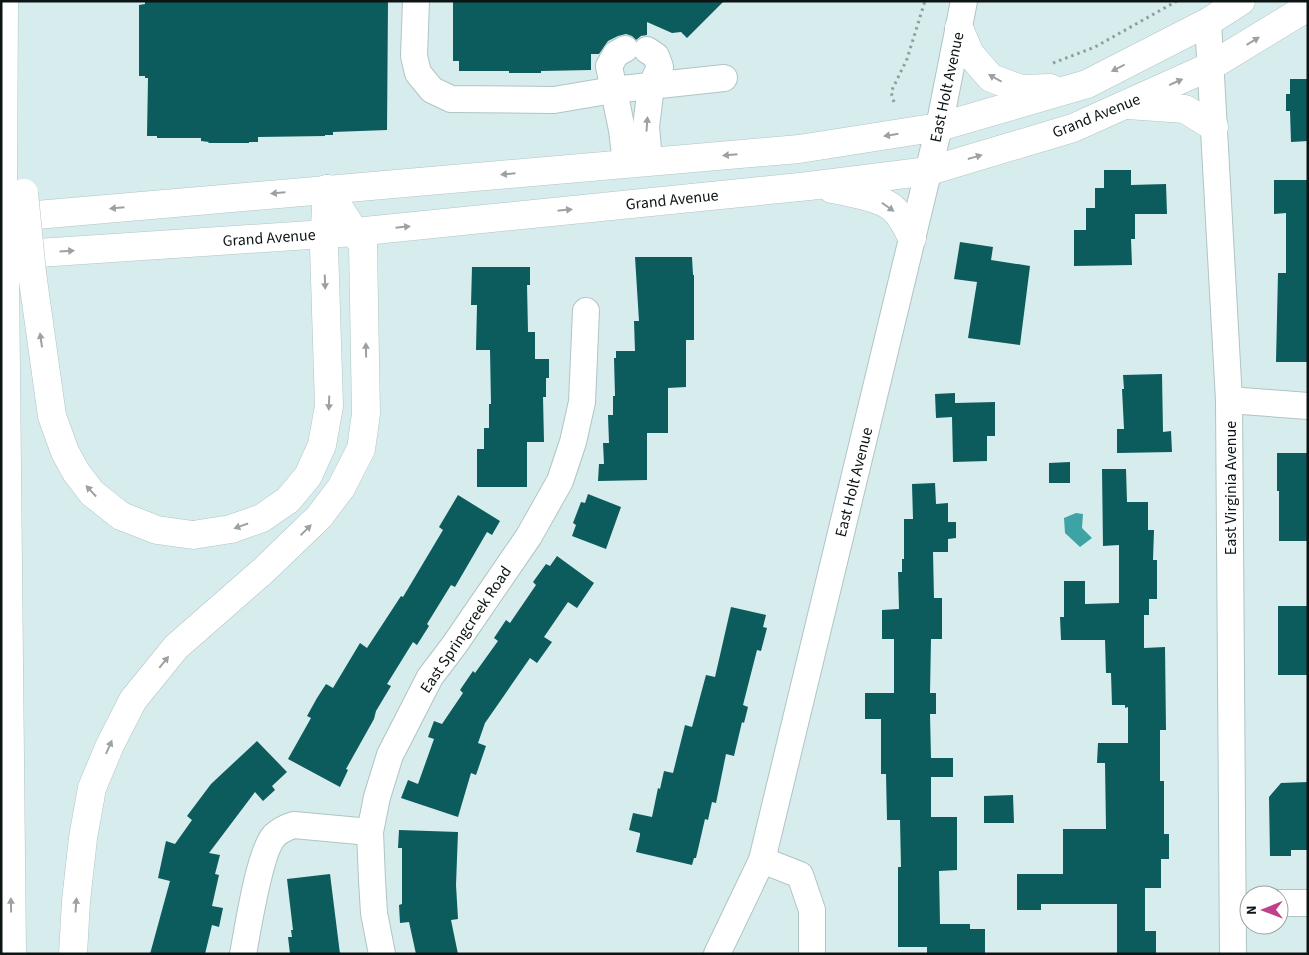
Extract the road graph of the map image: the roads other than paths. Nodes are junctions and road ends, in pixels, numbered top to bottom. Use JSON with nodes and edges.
{"nodes":[{"id":1,"x":4,"y":1,"type":"edge"},
{"id":2,"x":416,"y":1,"type":"edge"},
{"id":3,"x":964,"y":1,"type":"edge"},
{"id":4,"x":1241,"y":1,"type":"edge"},
{"id":5,"x":1308,"y":7,"type":"edge"},
{"id":6,"x":1208,"y":22,"type":"junction"},
{"id":7,"x":959,"y":28,"type":"junction"},
{"id":8,"x":1211,"y":66,"type":"junction"},
{"id":9,"x":724,"y":78,"type":"dead end"},
{"id":10,"x":651,"y":86,"type":"junction"},
{"id":11,"x":1077,"y":87,"type":"junction"},
{"id":12,"x":613,"y":90,"type":"junction"},
{"id":13,"x":1124,"y":105,"type":"junction"},
{"id":14,"x":939,"y":127,"type":"junction"},
{"id":15,"x":1214,"y":127,"type":"junction"},
{"id":16,"x":638,"y":162,"type":"junction"},
{"id":17,"x":929,"y":170,"type":"junction"},
{"id":18,"x":809,"y":186,"type":"junction"},
{"id":19,"x":327,"y":189,"type":"junction"},
{"id":20,"x":10,"y":201,"type":"edge"},
{"id":21,"x":355,"y":232,"type":"junction"},
{"id":22,"x":325,"y":233,"type":"junction"},
{"id":23,"x":912,"y":238,"type":"junction"},
{"id":24,"x":3,"y":265,"type":"edge"},
{"id":25,"x":586,"y":311,"type":"dead end"},
{"id":26,"x":1229,"y":400,"type":"junction"},
{"id":27,"x":1308,"y":406,"type":"edge"},
{"id":28,"x":370,"y":832,"type":"junction"},
{"id":29,"x":762,"y":860,"type":"junction"},
{"id":30,"x":1241,"y":885,"type":"edge"},
{"id":31,"x":1289,"y":903,"type":"edge"},
{"id":32,"x":1308,"y":903,"type":"edge"},
{"id":33,"x":1239,"y":916,"type":"edge"},
{"id":34,"x":12,"y":954,"type":"edge"},
{"id":35,"x":73,"y":954,"type":"edge"},
{"id":36,"x":243,"y":954,"type":"edge"},
{"id":37,"x":382,"y":954,"type":"edge"},
{"id":38,"x":718,"y":954,"type":"edge"},
{"id":39,"x":812,"y":954,"type":"edge"},
{"id":40,"x":1233,"y":954,"type":"edge"}],
"edges":[{"from":1,"to":20,"type":"main road"},
{"from":2,"to":12,"type":"street"},
{"from":3,"to":7,"type":"street","name":"East Holt Avenue"},
{"from":4,"to":6,"type":"main road","name":"Grand Avenue"},
{"from":8,"to":5,"type":"main road","name":"Grand Avenue","one_way":true},
{"from":6,"to":8,"type":"street","name":"East Virginia Avenue"},
{"from":6,"to":11,"type":"main road","name":"Grand Avenue","one_way":true},
{"from":11,"to":7,"type":"main road","one_way":true},
{"from":7,"to":14,"type":"street","name":"East Holt Avenue"},
{"from":13,"to":8,"type":"main road","name":"Grand Avenue","one_way":true},
{"from":8,"to":15,"type":"street","name":"East Virginia Avenue"},
{"from":9,"to":10,"type":"street"},
{"from":10,"to":12,"type":"street"},
{"from":10,"to":12,"type":"street"},
{"from":16,"to":10,"type":"street","one_way":true},
{"from":11,"to":14,"type":"main road","name":"Grand Avenue"},
{"from":12,"to":16,"type":"street"},
{"from":13,"to":15,"type":"main road"},
{"from":17,"to":13,"type":"main road","name":"Grand Avenue","one_way":true},
{"from":14,"to":16,"type":"main road","name":"Grand Avenue","one_way":true},
{"from":14,"to":17,"type":"street","name":"East Holt Avenue"},
{"from":15,"to":26,"type":"street","name":"East Virginia Avenue"},
{"from":16,"to":19,"type":"main road","name":"Grand Avenue","one_way":true},
{"from":17,"to":18,"type":"main road","name":"Grand Avenue"},
{"from":17,"to":23,"type":"street","name":"East Holt Avenue"},
{"from":21,"to":18,"type":"main road","name":"Grand Avenue","one_way":true},
{"from":18,"to":23,"type":"main road","one_way":true},
{"from":19,"to":20,"type":"main road","name":"Grand Avenue","one_way":true},
{"from":19,"to":21,"type":"main road"},
{"from":19,"to":22,"type":"main road"},
{"from":22,"to":20,"type":"main road","one_way":true,"bridge":true},
{"from":20,"to":24,"type":"main road","bridge":true},
{"from":21,"to":22,"type":"main road","name":"Grand Avenue"},
{"from":35,"to":21,"type":"main road","one_way":true},
{"from":24,"to":22,"type":"main road","name":"Grand Avenue","one_way":true},
{"from":23,"to":29,"type":"street","name":"East Holt Avenue"},
{"from":34,"to":24,"type":"main road","one_way":true},
{"from":25,"to":28,"type":"street","name":"East Springcreek Road"},
{"from":26,"to":27,"type":"street"},
{"from":26,"to":30,"type":"street","name":"East Virginia Avenue"},
{"from":28,"to":36,"type":"street"},
{"from":28,"to":37,"type":"street","name":"East Springcreek Road"},
{"from":29,"to":38,"type":"street","name":"East Holt Avenue"},
{"from":29,"to":39,"type":"street"},
{"from":31,"to":32,"type":"street"},
{"from":33,"to":40,"type":"street","name":"East Virginia Avenue"}]}
